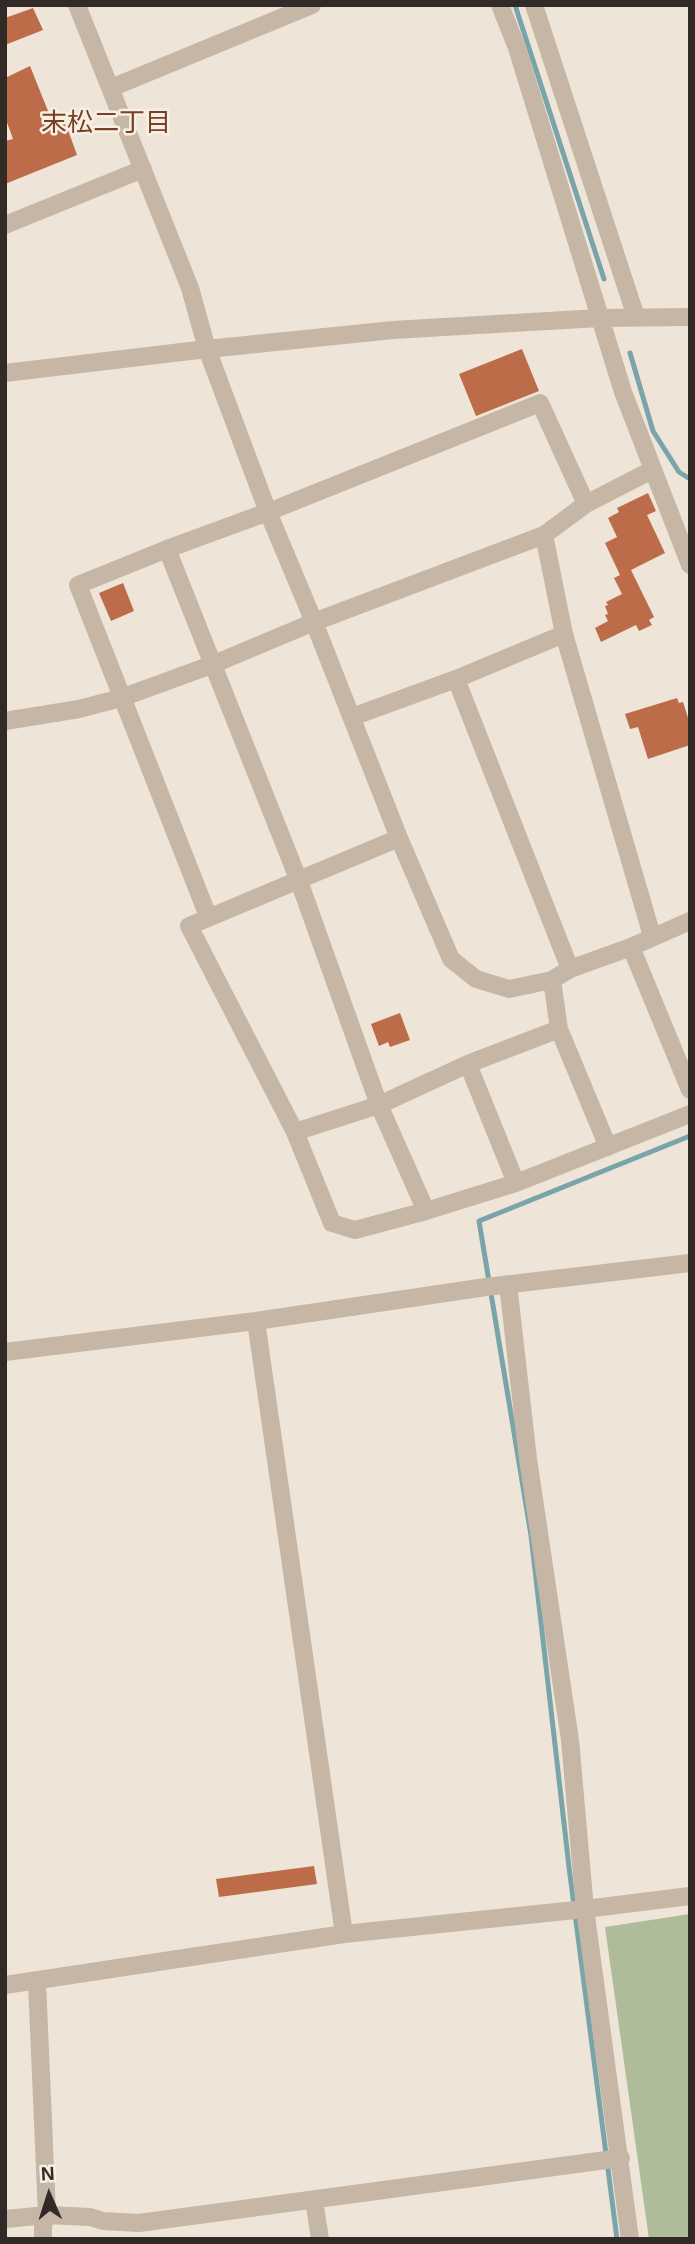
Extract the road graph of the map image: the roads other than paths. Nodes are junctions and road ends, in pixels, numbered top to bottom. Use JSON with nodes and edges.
{"nodes":[{"id":1,"x":77,"y":5,"type":"edge"},
{"id":2,"x":312,"y":5,"type":"edge"},
{"id":3,"x":500,"y":5,"type":"edge"},
{"id":4,"x":534,"y":5,"type":"edge"},
{"id":5,"x":111,"y":88,"type":"junction"},
{"id":6,"x":143,"y":169,"type":"junction"},
{"id":7,"x":5,"y":225,"type":"edge"},
{"id":8,"x":636,"y":317,"type":"junction"},
{"id":9,"x":690,"y":317,"type":"edge"},
{"id":10,"x":599,"y":318,"type":"junction"},
{"id":11,"x":207,"y":349,"type":"junction"},
{"id":12,"x":5,"y":373,"type":"edge"},
{"id":13,"x":652,"y":470,"type":"junction"},
{"id":14,"x":586,"y":504,"type":"junction"},
{"id":15,"x":268,"y":512,"type":"junction"},
{"id":16,"x":544,"y":535,"type":"junction"},
{"id":17,"x":167,"y":549,"type":"junction"},
{"id":18,"x":690,"y":565,"type":"edge"},
{"id":19,"x":314,"y":622,"type":"junction"},
{"id":20,"x":564,"y":634,"type":"junction"},
{"id":21,"x":214,"y":664,"type":"junction"},
{"id":22,"x":456,"y":679,"type":"junction"},
{"id":23,"x":121,"y":698,"type":"junction"},
{"id":24,"x":352,"y":717,"type":"junction"},
{"id":25,"x":5,"y":721,"type":"edge"},
{"id":26,"x":399,"y":838,"type":"junction"},
{"id":27,"x":299,"y":881,"type":"junction"},
{"id":28,"x":208,"y":916,"type":"junction"},
{"id":29,"x":690,"y":921,"type":"edge"},
{"id":30,"x":652,"y":936,"type":"junction"},
{"id":31,"x":631,"y":947,"type":"junction"},
{"id":32,"x":570,"y":969,"type":"junction"},
{"id":33,"x":552,"y":979,"type":"junction"},
{"id":34,"x":559,"y":1029,"type":"junction"},
{"id":35,"x":468,"y":1064,"type":"junction"},
{"id":36,"x":690,"y":1090,"type":"edge"},
{"id":37,"x":379,"y":1105,"type":"junction"},
{"id":38,"x":690,"y":1114,"type":"edge"},
{"id":39,"x":295,"y":1132,"type":"junction"},
{"id":40,"x":608,"y":1147,"type":"junction"},
{"id":41,"x":516,"y":1183,"type":"junction"},
{"id":42,"x":426,"y":1211,"type":"junction"},
{"id":43,"x":690,"y":1263,"type":"edge"},
{"id":44,"x":496,"y":1285,"type":"junction"},
{"id":45,"x":256,"y":1321,"type":"junction"},
{"id":46,"x":5,"y":1352,"type":"edge"},
{"id":47,"x":690,"y":1896,"type":"edge"},
{"id":48,"x":578,"y":1910,"type":"junction"},
{"id":49,"x":344,"y":1934,"type":"junction"},
{"id":50,"x":37,"y":1982,"type":"junction"},
{"id":51,"x":5,"y":1986,"type":"edge"},
{"id":52,"x":611,"y":2160,"type":"junction"},
{"id":53,"x":314,"y":2200,"type":"junction"},
{"id":54,"x":47,"y":2215,"type":"junction"},
{"id":55,"x":5,"y":2219,"type":"edge"},
{"id":56,"x":140,"y":2231,"type":"edge"},
{"id":57,"x":43,"y":2239,"type":"edge"},
{"id":58,"x":320,"y":2239,"type":"edge"},
{"id":59,"x":631,"y":2239,"type":"edge"}],
"edges":[{"from":1,"to":5,"type":"street"},
{"from":2,"to":5,"type":"street"},
{"from":3,"to":10,"type":"street"},
{"from":4,"to":8,"type":"street"},
{"from":5,"to":6,"type":"street"},
{"from":6,"to":7,"type":"street"},
{"from":6,"to":11,"type":"street"},
{"from":8,"to":9,"type":"street"},
{"from":8,"to":10,"type":"street"},
{"from":10,"to":11,"type":"street"},
{"from":10,"to":13,"type":"street"},
{"from":11,"to":12,"type":"street"},
{"from":11,"to":15,"type":"street"},
{"from":13,"to":14,"type":"street"},
{"from":13,"to":18,"type":"street"},
{"from":14,"to":15,"type":"street"},
{"from":14,"to":16,"type":"street"},
{"from":15,"to":17,"type":"street"},
{"from":15,"to":19,"type":"street"},
{"from":16,"to":19,"type":"street"},
{"from":16,"to":20,"type":"street"},
{"from":17,"to":21,"type":"street"},
{"from":17,"to":23,"type":"street"},
{"from":19,"to":21,"type":"street"},
{"from":19,"to":24,"type":"street"},
{"from":20,"to":22,"type":"street"},
{"from":20,"to":30,"type":"street"},
{"from":21,"to":23,"type":"street"},
{"from":21,"to":27,"type":"street"},
{"from":22,"to":24,"type":"street"},
{"from":22,"to":32,"type":"street"},
{"from":23,"to":25,"type":"street"},
{"from":23,"to":28,"type":"street"},
{"from":24,"to":26,"type":"street"},
{"from":26,"to":27,"type":"street"},
{"from":26,"to":33,"type":"street"},
{"from":27,"to":28,"type":"street"},
{"from":27,"to":37,"type":"street"},
{"from":28,"to":39,"type":"street"},
{"from":29,"to":30,"type":"street"},
{"from":30,"to":31,"type":"street"},
{"from":31,"to":32,"type":"street"},
{"from":31,"to":36,"type":"street"},
{"from":32,"to":33,"type":"street"},
{"from":33,"to":34,"type":"street"},
{"from":34,"to":35,"type":"street"},
{"from":34,"to":40,"type":"street"},
{"from":35,"to":37,"type":"street"},
{"from":35,"to":41,"type":"street"},
{"from":37,"to":39,"type":"street"},
{"from":37,"to":42,"type":"street"},
{"from":38,"to":40,"type":"street"},
{"from":39,"to":42,"type":"street"},
{"from":40,"to":41,"type":"street"},
{"from":41,"to":42,"type":"street"},
{"from":43,"to":44,"type":"street"},
{"from":44,"to":45,"type":"street"},
{"from":44,"to":48,"type":"street"},
{"from":45,"to":46,"type":"street"},
{"from":45,"to":49,"type":"street"},
{"from":47,"to":48,"type":"street"},
{"from":48,"to":49,"type":"street"},
{"from":48,"to":52,"type":"street"},
{"from":49,"to":50,"type":"street"},
{"from":50,"to":51,"type":"street"},
{"from":50,"to":54,"type":"street"},
{"from":52,"to":53,"type":"street"},
{"from":52,"to":59,"type":"street"},
{"from":53,"to":56,"type":"street"},
{"from":53,"to":58,"type":"street"},
{"from":54,"to":55,"type":"street"},
{"from":54,"to":56,"type":"street"},
{"from":54,"to":57,"type":"street"}]}
